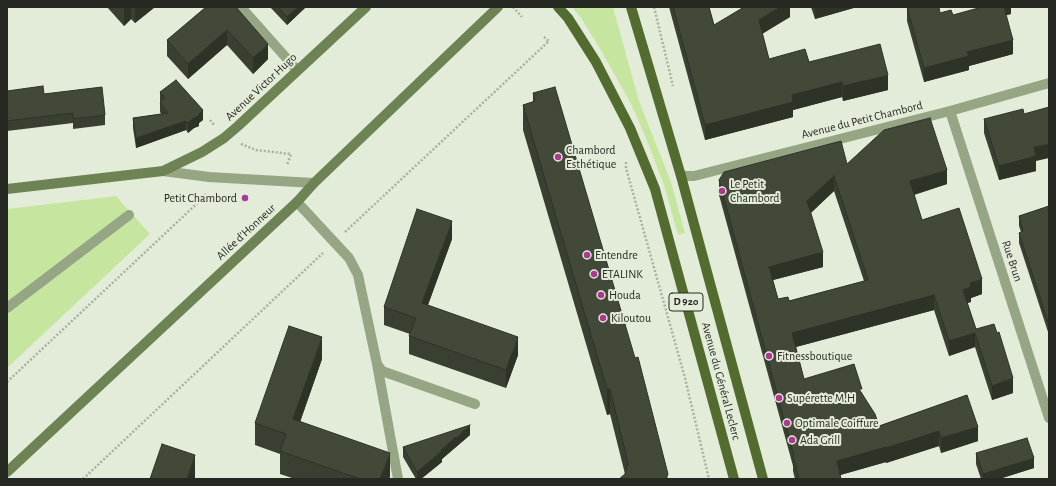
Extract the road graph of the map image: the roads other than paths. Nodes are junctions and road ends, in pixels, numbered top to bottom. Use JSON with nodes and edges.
{"nodes":[{"id":1,"x":240,"y":7,"type":"edge"},
{"id":2,"x":366,"y":7,"type":"edge"},
{"id":3,"x":498,"y":7,"type":"edge"},
{"id":4,"x":558,"y":7,"type":"edge"},
{"id":5,"x":631,"y":7,"type":"edge"},
{"id":6,"x":297,"y":70,"type":"junction"},
{"id":7,"x":1049,"y":83,"type":"edge"},
{"id":8,"x":950,"y":111,"type":"junction"},
{"id":9,"x":163,"y":171,"type":"junction"},
{"id":10,"x":681,"y":176,"type":"junction"},
{"id":11,"x":314,"y":183,"type":"junction"},
{"id":12,"x":7,"y":189,"type":"edge"},
{"id":13,"x":297,"y":202,"type":"junction"},
{"id":14,"x":129,"y":215,"type":"dead end"},
{"id":15,"x":7,"y":308,"type":"edge"},
{"id":16,"x":377,"y":364,"type":"junction"},
{"id":17,"x":475,"y":404,"type":"dead end"},
{"id":18,"x":1049,"y":418,"type":"edge"},
{"id":19,"x":7,"y":472,"type":"edge"},
{"id":20,"x":398,"y":479,"type":"edge"},
{"id":21,"x":734,"y":479,"type":"edge"},
{"id":22,"x":763,"y":479,"type":"edge"}],
"edges":[{"from":1,"to":6,"type":"street"},
{"from":2,"to":6,"type":"main road","name":"Avenue Victor Hugo"},
{"from":3,"to":11,"type":"main road","name":"Allée d'Honneur"},
{"from":4,"to":21,"type":"main road","name":"Avenue du Général Leclerc","number":"D 920"},
{"from":5,"to":10,"type":"main road","name":"Avenue du Général Leclerc","number":"D 920"},
{"from":6,"to":9,"type":"main road","name":"Avenue Victor Hugo"},
{"from":7,"to":8,"type":"street","name":"Avenue du Petit Chambord"},
{"from":8,"to":10,"type":"street","name":"Avenue du Petit Chambord"},
{"from":8,"to":18,"type":"street","name":"Rue Brun"},
{"from":9,"to":11,"type":"street"},
{"from":9,"to":12,"type":"main road","name":"Avenue Victor Hugo"},
{"from":10,"to":22,"type":"main road","name":"Avenue du Général Leclerc","number":"D 920"},
{"from":11,"to":13,"type":"main road","name":"Allée d'Honneur"},
{"from":13,"to":16,"type":"street"},
{"from":13,"to":19,"type":"main road","name":"Allée d'Honneur"},
{"from":14,"to":15,"type":"street"},
{"from":16,"to":17,"type":"street"},
{"from":16,"to":20,"type":"street"}]}
